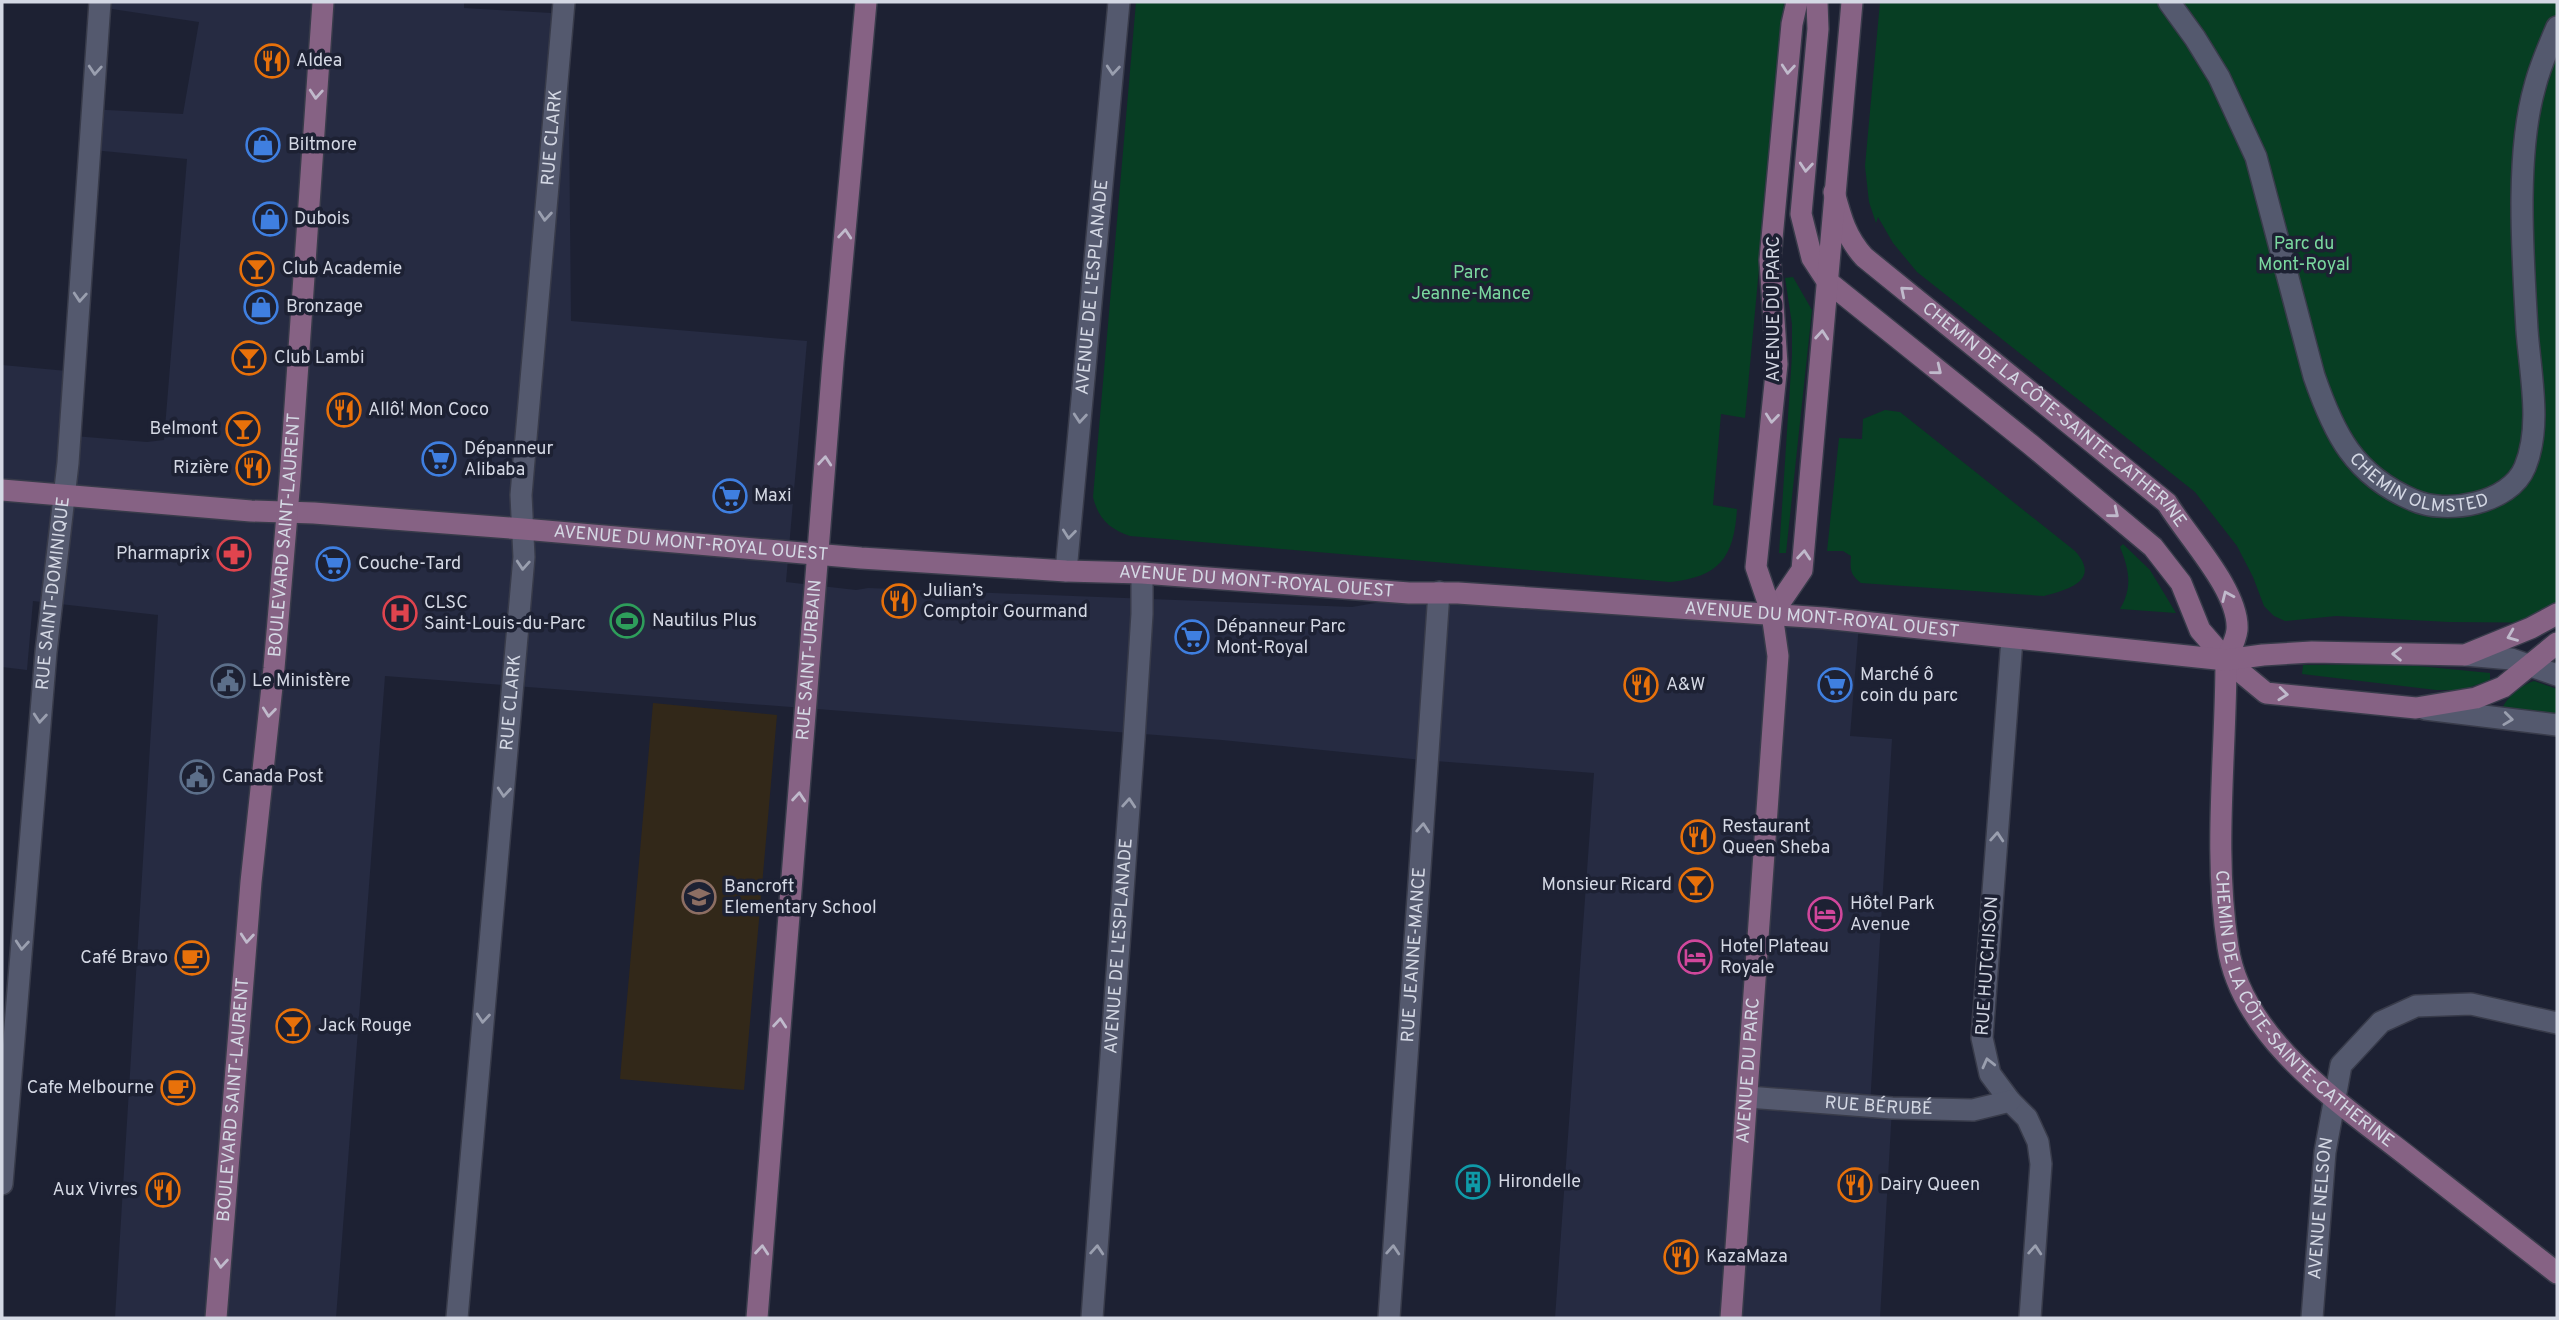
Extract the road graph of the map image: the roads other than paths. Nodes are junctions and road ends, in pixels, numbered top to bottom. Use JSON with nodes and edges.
{"nodes":[{"id":1,"x":100,"y":2,"type":"edge"},
{"id":2,"x":323,"y":2,"type":"edge"},
{"id":3,"x":564,"y":2,"type":"edge"},
{"id":4,"x":866,"y":2,"type":"edge"},
{"id":5,"x":1119,"y":2,"type":"edge"},
{"id":6,"x":1797,"y":2,"type":"edge"},
{"id":7,"x":1817,"y":2,"type":"edge"},
{"id":8,"x":1852,"y":2,"type":"edge"},
{"id":9,"x":2169,"y":2,"type":"edge"},
{"id":10,"x":2557,"y":27,"type":"edge"},
{"id":11,"x":1834,"y":192,"type":"junction"},
{"id":12,"x":1827,"y":281,"type":"junction"},
{"id":13,"x":2,"y":490,"type":"edge"},
{"id":14,"x":64,"y":495,"type":"junction"},
{"id":15,"x":287,"y":512,"type":"junction"},
{"id":16,"x":523,"y":529,"type":"junction"},
{"id":17,"x":818,"y":554,"type":"junction"},
{"id":18,"x":1066,"y":571,"type":"junction"},
{"id":19,"x":1142,"y":573,"type":"junction"},
{"id":20,"x":1439,"y":592,"type":"junction"},
{"id":21,"x":1772,"y":614,"type":"junction"},
{"id":22,"x":2557,"y":614,"type":"edge"},
{"id":23,"x":2012,"y":639,"type":"junction"},
{"id":24,"x":2557,"y":643,"type":"edge"},
{"id":25,"x":2465,"y":655,"type":"junction"},
{"id":26,"x":2226,"y":660,"type":"junction"},
{"id":27,"x":2531,"y":664,"type":"junction"},
{"id":28,"x":2557,"y":675,"type":"edge"},
{"id":29,"x":2416,"y":708,"type":"junction"},
{"id":30,"x":2557,"y":725,"type":"edge"},
{"id":31,"x":2557,"y":1023,"type":"edge"},
{"id":32,"x":1748,"y":1097,"type":"junction"},
{"id":33,"x":2334,"y":1098,"type":"junction"},
{"id":34,"x":2010,"y":1101,"type":"junction"},
{"id":35,"x":2,"y":1184,"type":"edge"},
{"id":36,"x":2557,"y":1273,"type":"edge"},
{"id":37,"x":216,"y":1318,"type":"edge"},
{"id":38,"x":457,"y":1318,"type":"edge"},
{"id":39,"x":757,"y":1318,"type":"edge"},
{"id":40,"x":1092,"y":1318,"type":"edge"},
{"id":41,"x":1389,"y":1318,"type":"edge"},
{"id":42,"x":1731,"y":1318,"type":"edge"},
{"id":43,"x":2030,"y":1318,"type":"edge"},
{"id":44,"x":2312,"y":1318,"type":"edge"}],
"edges":[{"from":1,"to":14,"type":"street","name":"RUE SAINT-DOMINIQUE","one_way":true},
{"from":2,"to":15,"type":"main road","name":"BOULEVARD SAINT-LAURENT","one_way":true},
{"from":3,"to":16,"type":"street","name":"RUE CLARK","one_way":true},
{"from":17,"to":4,"type":"main road","name":"RUE SAINT-URBAIN","one_way":true},
{"from":5,"to":18,"type":"street","name":"AVENUE DE L'ESPLANADE","one_way":true},
{"from":6,"to":21,"type":"main road","name":"AVENUE DU PARC","one_way":true},
{"from":7,"to":12,"type":"main road","name":"AVENUE DU PARC","one_way":true},
{"from":8,"to":11,"type":"main road"},
{"from":9,"to":10,"type":"street","name":"CHEMIN OLMSTED"},
{"from":11,"to":12,"type":"main road"},
{"from":26,"to":11,"type":"main road","name":"CHEMIN DE LA CÔTE-SAINTE-CATHERINE","one_way":true},
{"from":21,"to":12,"type":"main road","one_way":true},
{"from":12,"to":26,"type":"main road","name":"CHEMIN DE LA CÔTE-SAINTE-CATHERINE","one_way":true},
{"from":13,"to":14,"type":"main road","name":"AVENUE DU MONT-ROYAL OUEST"},
{"from":14,"to":15,"type":"main road","name":"AVENUE DU MONT-ROYAL OUEST"},
{"from":14,"to":35,"type":"street","name":"RUE SAINT-DOMINIQUE","one_way":true},
{"from":15,"to":16,"type":"main road","name":"AVENUE DU MONT-ROYAL OUEST"},
{"from":15,"to":37,"type":"main road","name":"BOULEVARD SAINT-LAURENT","one_way":true},
{"from":16,"to":17,"type":"main road","name":"AVENUE DU MONT-ROYAL OUEST"},
{"from":16,"to":38,"type":"street","name":"RUE CLARK","one_way":true},
{"from":17,"to":18,"type":"main road","name":"AVENUE DU MONT-ROYAL OUEST"},
{"from":39,"to":17,"type":"main road","name":"RUE SAINT-URBAIN","one_way":true},
{"from":18,"to":19,"type":"main road","name":"AVENUE DU MONT-ROYAL OUEST"},
{"from":19,"to":20,"type":"main road","name":"AVENUE DU MONT-ROYAL OUEST"},
{"from":40,"to":19,"type":"street","name":"AVENUE DE L'ESPLANADE","one_way":true},
{"from":20,"to":21,"type":"main road","name":"AVENUE DU MONT-ROYAL OUEST"},
{"from":41,"to":20,"type":"street","name":"RUE JEANNE-MANCE","one_way":true},
{"from":21,"to":23,"type":"main road","name":"AVENUE DU MONT-ROYAL OUEST"},
{"from":21,"to":32,"type":"main road","name":"AVENUE DU PARC"},
{"from":22,"to":25,"type":"main road","one_way":true},
{"from":23,"to":26,"type":"main road","name":"AVENUE DU MONT-ROYAL OUEST"},
{"from":34,"to":23,"type":"street","name":"RUE HUTCHISON","one_way":true},
{"from":24,"to":27,"type":"main road"},
{"from":25,"to":26,"type":"main road","name":"AVENUE DU MONT-ROYAL OUEST","one_way":true},
{"from":25,"to":27,"type":"street"},
{"from":26,"to":29,"type":"main road","one_way":true},
{"from":26,"to":33,"type":"main road","name":"CHEMIN DE LA CÔTE-SAINTE-CATHERINE"},
{"from":27,"to":28,"type":"street"},
{"from":27,"to":29,"type":"main road"},
{"from":29,"to":30,"type":"street","one_way":true},
{"from":31,"to":33,"type":"street","name":"AVENUE NELSON"},
{"from":32,"to":34,"type":"street","name":"RUE BÉRUBÉ"},
{"from":32,"to":42,"type":"main road","name":"AVENUE DU PARC"},
{"from":33,"to":36,"type":"main road","name":"CHEMIN DE LA CÔTE-SAINTE-CATHERINE"},
{"from":33,"to":44,"type":"street","name":"AVENUE NELSON"},
{"from":43,"to":34,"type":"street","name":"RUE HUTCHISON","one_way":true}]}
